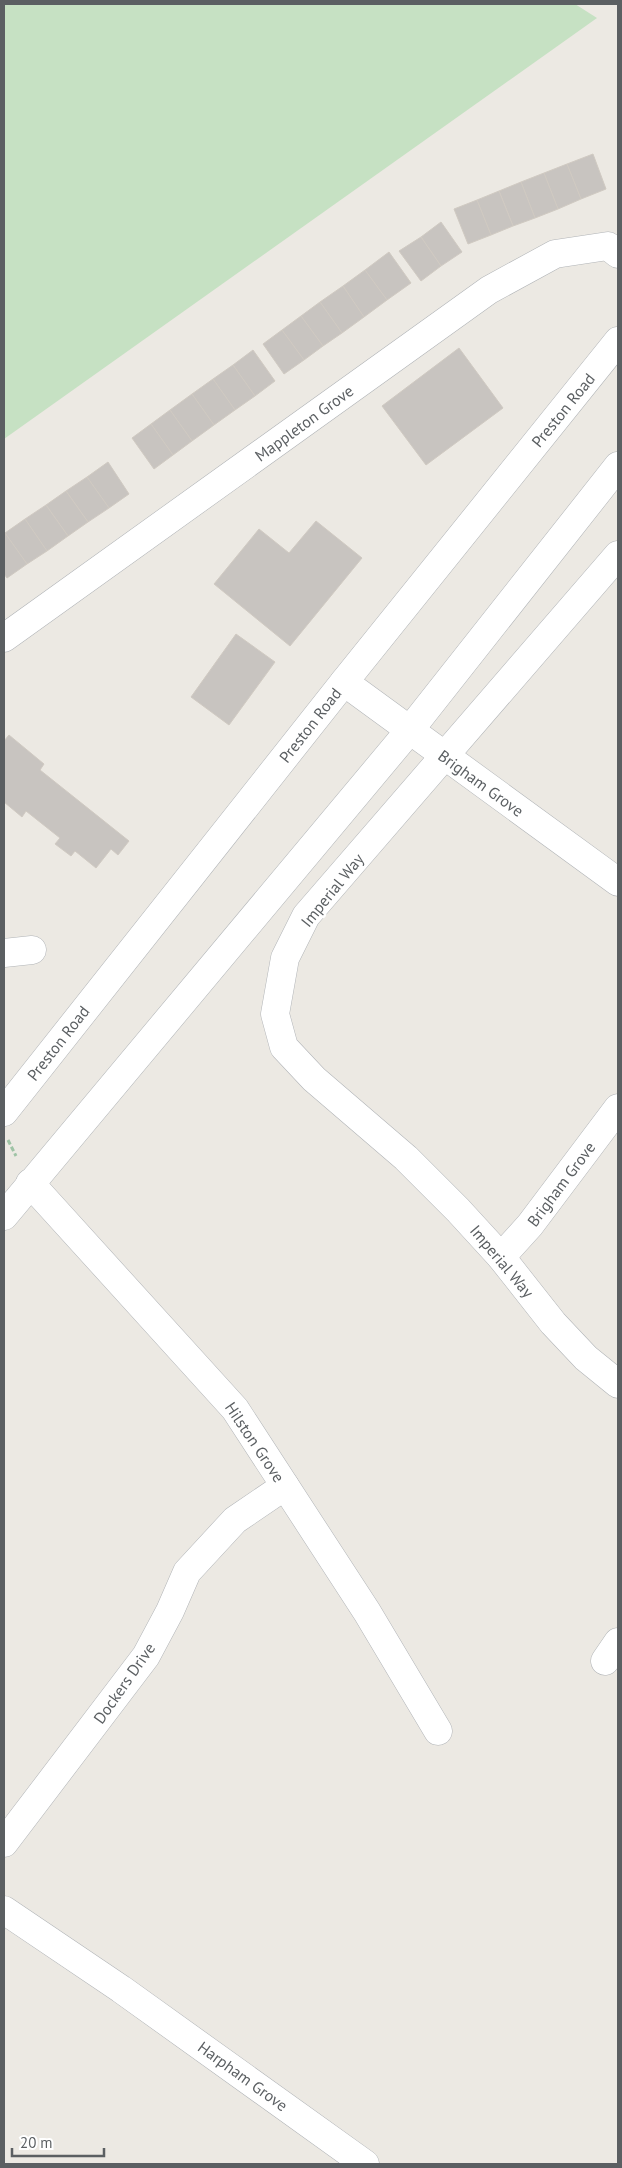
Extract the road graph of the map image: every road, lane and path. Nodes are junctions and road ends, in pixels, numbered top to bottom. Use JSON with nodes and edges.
{"nodes":[{"id":1,"x":618,"y":254,"type":"edge"},
{"id":2,"x":618,"y":342,"type":"edge"},
{"id":3,"x":618,"y":466,"type":"edge"},
{"id":4,"x":618,"y":555,"type":"edge"},
{"id":5,"x":4,"y":638,"type":"edge"},
{"id":6,"x":344,"y":682,"type":"junction"},
{"id":7,"x":409,"y":731,"type":"junction"},
{"id":8,"x":445,"y":757,"type":"junction"},
{"id":9,"x":618,"y":882,"type":"edge"},
{"id":10,"x":32,"y":950,"type":"dead end"},
{"id":11,"x":4,"y":953,"type":"edge"},
{"id":12,"x":618,"y":1108,"type":"edge"},
{"id":13,"x":4,"y":1112,"type":"edge"},
{"id":14,"x":30,"y":1183,"type":"junction"},
{"id":15,"x":4,"y":1216,"type":"edge"},
{"id":16,"x":500,"y":1257,"type":"junction"},
{"id":17,"x":618,"y":1384,"type":"edge"},
{"id":18,"x":285,"y":1486,"type":"junction"},
{"id":19,"x":438,"y":1732,"type":"dead end"},
{"id":20,"x":4,"y":1843,"type":"edge"},
{"id":21,"x":4,"y":1910,"type":"edge"},
{"id":22,"x":365,"y":2164,"type":"edge"}],
"edges":[{"from":1,"to":5,"type":"street","name":"Mappleton Grove"},
{"from":2,"to":6,"type":"street","name":"Preston Road"},
{"from":3,"to":7,"type":"street"},
{"from":4,"to":8,"type":"street","name":"Imperial Way"},
{"from":6,"to":7,"type":"street","name":"Brigham Grove"},
{"from":6,"to":13,"type":"street","name":"Preston Road"},
{"from":7,"to":8,"type":"street","name":"Brigham Grove"},
{"from":7,"to":14,"type":"street"},
{"from":8,"to":9,"type":"street","name":"Brigham Grove"},
{"from":8,"to":16,"type":"street","name":"Imperial Way"},
{"from":10,"to":11,"type":"street"},
{"from":12,"to":16,"type":"street","name":"Brigham Grove"},
{"from":14,"to":15,"type":"street"},
{"from":14,"to":18,"type":"street","name":"Hilston Grove"},
{"from":16,"to":17,"type":"street","name":"Imperial Way"},
{"from":18,"to":19,"type":"street","name":"Hilston Grove"},
{"from":18,"to":20,"type":"street","name":"Dockers Drive"},
{"from":21,"to":22,"type":"street","name":"Harpham Grove"}]}
